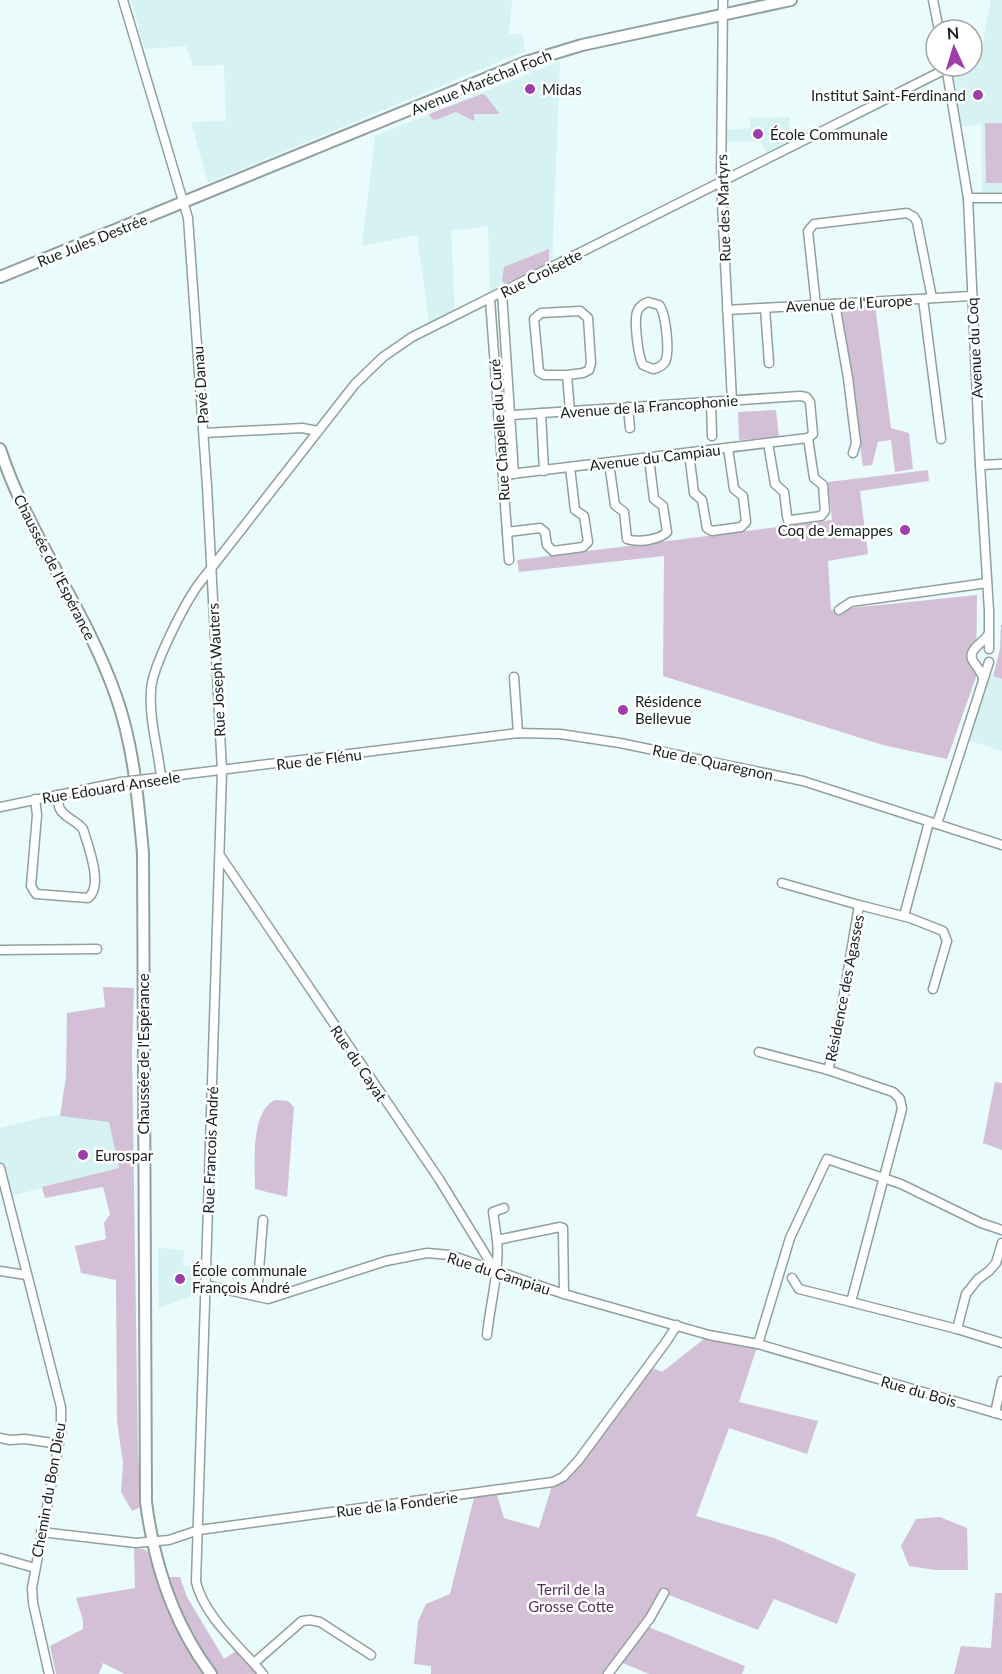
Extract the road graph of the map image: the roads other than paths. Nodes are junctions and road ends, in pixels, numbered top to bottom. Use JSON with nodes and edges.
{"nodes":[{"id":1,"x":123,"y":0,"type":"edge"},
{"id":2,"x":723,"y":0,"type":"edge"},
{"id":3,"x":791,"y":0,"type":"edge"},
{"id":4,"x":933,"y":0,"type":"edge"},
{"id":5,"x":723,"y":15,"type":"junction"},
{"id":6,"x":937,"y":18,"type":"edge"},
{"id":7,"x":926,"y":78,"type":"edge"},
{"id":8,"x":948,"y":78,"type":"edge"},
{"id":9,"x":721,"y":183,"type":"junction"},
{"id":10,"x":968,"y":198,"type":"junction"},
{"id":11,"x":1002,"y":198,"type":"edge"},
{"id":12,"x":183,"y":202,"type":"junction"},
{"id":13,"x":0,"y":277,"type":"edge"},
{"id":14,"x":502,"y":293,"type":"junction"},
{"id":15,"x":971,"y":296,"type":"junction"},
{"id":16,"x":927,"y":298,"type":"junction"},
{"id":17,"x":490,"y":299,"type":"junction"},
{"id":18,"x":835,"y":304,"type":"junction"},
{"id":19,"x":816,"y":305,"type":"junction"},
{"id":20,"x":765,"y":308,"type":"junction"},
{"id":21,"x":727,"y":310,"type":"junction"},
{"id":22,"x":667,"y":349,"type":"joint"},
{"id":23,"x":769,"y":363,"type":"dead end"},
{"id":24,"x":567,"y":375,"type":"junction"},
{"id":25,"x":732,"y":401,"type":"junction"},
{"id":26,"x":711,"y":402,"type":"junction"},
{"id":27,"x":628,"y":407,"type":"junction"},
{"id":28,"x":570,"y":411,"type":"junction"},
{"id":29,"x":541,"y":413,"type":"junction"},
{"id":30,"x":510,"y":415,"type":"junction"},
{"id":31,"x":498,"y":416,"type":"junction"},
{"id":32,"x":630,"y":428,"type":"dead end"},
{"id":33,"x":318,"y":431,"type":"junction"},
{"id":34,"x":204,"y":433,"type":"junction"},
{"id":35,"x":712,"y":436,"type":"dead end"},
{"id":36,"x":808,"y":438,"type":"junction"},
{"id":37,"x":941,"y":439,"type":"dead end"},
{"id":38,"x":768,"y":443,"type":"junction"},
{"id":39,"x":729,"y":448,"type":"junction"},
{"id":40,"x":0,"y":449,"type":"edge"},
{"id":41,"x":689,"y":453,"type":"junction"},
{"id":42,"x":853,"y":453,"type":"dead end"},
{"id":43,"x":649,"y":458,"type":"junction"},
{"id":44,"x":609,"y":463,"type":"junction"},
{"id":45,"x":1002,"y":464,"type":"edge"},
{"id":46,"x":980,"y":465,"type":"junction"},
{"id":47,"x":570,"y":467,"type":"junction"},
{"id":48,"x":544,"y":471,"type":"junction"},
{"id":49,"x":514,"y":474,"type":"junction"},
{"id":50,"x":502,"y":475,"type":"junction"},
{"id":51,"x":507,"y":532,"type":"junction"},
{"id":52,"x":508,"y":561,"type":"dead end"},
{"id":53,"x":210,"y":569,"type":"junction"},
{"id":54,"x":987,"y":583,"type":"junction"},
{"id":55,"x":838,"y":610,"type":"dead end"},
{"id":56,"x":990,"y":631,"type":"junction"},
{"id":57,"x":978,"y":646,"type":"junction"},
{"id":58,"x":989,"y":649,"type":"junction"},
{"id":59,"x":989,"y":662,"type":"junction"},
{"id":60,"x":976,"y":664,"type":"junction"},
{"id":61,"x":514,"y":677,"type":"dead end"},
{"id":62,"x":983,"y":678,"type":"junction"},
{"id":63,"x":518,"y":734,"type":"junction"},
{"id":64,"x":415,"y":747,"type":"joint"},
{"id":65,"x":222,"y":771,"type":"junction"},
{"id":66,"x":159,"y":778,"type":"junction"},
{"id":67,"x":57,"y":795,"type":"junction"},
{"id":68,"x":34,"y":799,"type":"junction"},
{"id":69,"x":0,"y":807,"type":"edge"},
{"id":70,"x":933,"y":823,"type":"junction"},
{"id":71,"x":1002,"y":845,"type":"edge"},
{"id":72,"x":220,"y":857,"type":"junction"},
{"id":73,"x":782,"y":883,"type":"dead end"},
{"id":74,"x":859,"y":905,"type":"junction"},
{"id":75,"x":904,"y":916,"type":"junction"},
{"id":76,"x":97,"y":949,"type":"dead end"},
{"id":77,"x":0,"y":950,"type":"edge"},
{"id":78,"x":933,"y":988,"type":"dead end"},
{"id":79,"x":759,"y":1052,"type":"dead end"},
{"id":80,"x":828,"y":1070,"type":"junction"},
{"id":81,"x":0,"y":1168,"type":"edge"},
{"id":82,"x":884,"y":1179,"type":"junction"},
{"id":83,"x":4,"y":1202,"type":"edge"},
{"id":84,"x":504,"y":1208,"type":"dead end"},
{"id":85,"x":263,"y":1220,"type":"dead end"},
{"id":86,"x":1002,"y":1230,"type":"edge"},
{"id":87,"x":497,"y":1240,"type":"junction"},
{"id":88,"x":1002,"y":1243,"type":"edge"},
{"id":89,"x":495,"y":1270,"type":"junction"},
{"id":90,"x":0,"y":1271,"type":"edge"},
{"id":91,"x":26,"y":1275,"type":"junction"},
{"id":92,"x":792,"y":1278,"type":"dead end"},
{"id":93,"x":206,"y":1285,"type":"junction"},
{"id":94,"x":564,"y":1294,"type":"junction"},
{"id":95,"x":257,"y":1295,"type":"junction"},
{"id":96,"x":851,"y":1302,"type":"junction"},
{"id":97,"x":676,"y":1325,"type":"junction"},
{"id":98,"x":957,"y":1329,"type":"junction"},
{"id":99,"x":486,"y":1335,"type":"dead end"},
{"id":100,"x":1002,"y":1343,"type":"edge"},
{"id":101,"x":758,"y":1344,"type":"junction"},
{"id":102,"x":837,"y":1367,"type":"joint"},
{"id":103,"x":1002,"y":1381,"type":"edge"},
{"id":104,"x":998,"y":1414,"type":"edge"},
{"id":105,"x":0,"y":1438,"type":"edge"},
{"id":106,"x":58,"y":1444,"type":"junction"},
{"id":107,"x":199,"y":1530,"type":"junction"},
{"id":108,"x":41,"y":1532,"type":"junction"},
{"id":109,"x":152,"y":1541,"type":"junction"},
{"id":110,"x":0,"y":1558,"type":"edge"},
{"id":111,"x":34,"y":1568,"type":"junction"},
{"id":112,"x":664,"y":1593,"type":"dead end"},
{"id":113,"x":371,"y":1655,"type":"dead end"},
{"id":114,"x":254,"y":1663,"type":"junction"},
{"id":115,"x":49,"y":1674,"type":"edge"},
{"id":116,"x":211,"y":1674,"type":"edge"},
{"id":117,"x":263,"y":1674,"type":"edge"},
{"id":118,"x":608,"y":1674,"type":"edge"}],
"edges":[{"from":1,"to":12,"type":"street","name":"Pavé Danau"},
{"from":2,"to":5,"type":"street","name":"Rue des Martyrs"},
{"from":3,"to":5,"type":"main road","name":"Avenue Maréchal Foch"},
{"from":4,"to":6,"type":"street"},
{"from":5,"to":9,"type":"street","name":"Rue des Martyrs"},
{"from":5,"to":12,"type":"main road","name":"Avenue Maréchal Foch"},
{"from":7,"to":9,"type":"street","name":"Rue Croisette"},
{"from":8,"to":10,"type":"street","name":"Avenue du Coq"},
{"from":9,"to":14,"type":"street","name":"Rue Croisette"},
{"from":9,"to":21,"type":"street","name":"Rue des Martyrs"},
{"from":10,"to":11,"type":"street"},
{"from":10,"to":15,"type":"street","name":"Avenue du Coq"},
{"from":12,"to":13,"type":"main road","name":"Rue Jules Destrée"},
{"from":12,"to":34,"type":"street","name":"Pavé Danau"},
{"from":14,"to":17,"type":"street","name":"Rue Croisette"},
{"from":14,"to":30,"type":"street"},
{"from":15,"to":16,"type":"street","name":"Avenue de l'Europe"},
{"from":15,"to":46,"type":"street","name":"Avenue du Coq"},
{"from":16,"to":18,"type":"street","name":"Avenue de l'Europe"},
{"from":16,"to":19,"type":"street"},
{"from":16,"to":37,"type":"street"},
{"from":17,"to":31,"type":"street","name":"Rue Chapelle du Curé"},
{"from":17,"to":33,"type":"street","name":"Rue Croisette"},
{"from":18,"to":19,"type":"street","name":"Avenue de l'Europe"},
{"from":18,"to":42,"type":"street"},
{"from":19,"to":20,"type":"street","name":"Avenue de l'Europe"},
{"from":20,"to":21,"type":"street","name":"Avenue de l'Europe"},
{"from":20,"to":23,"type":"street"},
{"from":21,"to":25,"type":"street","name":"Rue des Martyrs"},
{"from":22,"to":22,"type":"street"},
{"from":24,"to":24,"type":"street"},
{"from":24,"to":28,"type":"street"},
{"from":25,"to":26,"type":"street","name":"Avenue de la Francophonie"},
{"from":25,"to":36,"type":"street","name":"Avenue de la Francophonie"},
{"from":26,"to":27,"type":"street","name":"Avenue de la Francophonie"},
{"from":26,"to":35,"type":"street"},
{"from":27,"to":28,"type":"street","name":"Avenue de la Francophonie"},
{"from":27,"to":32,"type":"street"},
{"from":28,"to":29,"type":"street","name":"Avenue de la Francophonie"},
{"from":29,"to":30,"type":"street","name":"Avenue de la Francophonie"},
{"from":29,"to":48,"type":"street"},
{"from":30,"to":31,"type":"street","name":"Avenue de la Francophonie"},
{"from":30,"to":49,"type":"street"},
{"from":31,"to":50,"type":"street","name":"Rue Chapelle du Curé"},
{"from":33,"to":34,"type":"street"},
{"from":33,"to":53,"type":"street","name":"Rue Croisette"},
{"from":34,"to":53,"type":"street","name":"Pavé Danau"},
{"from":36,"to":38,"type":"street","name":"Avenue du Campiau"},
{"from":36,"to":38,"type":"street"},
{"from":38,"to":39,"type":"street","name":"Avenue du Campiau"},
{"from":39,"to":41,"type":"street","name":"Avenue du Campiau"},
{"from":39,"to":41,"type":"street"},
{"from":40,"to":109,"type":"main road","name":"Chaussée de l'Espérance"},
{"from":41,"to":43,"type":"street","name":"Avenue du Campiau"},
{"from":43,"to":44,"type":"street","name":"Avenue du Campiau"},
{"from":43,"to":44,"type":"street"},
{"from":44,"to":47,"type":"street","name":"Avenue du Campiau"},
{"from":45,"to":46,"type":"street"},
{"from":46,"to":54,"type":"street","name":"Avenue du Coq"},
{"from":47,"to":48,"type":"street","name":"Avenue du Campiau"},
{"from":47,"to":51,"type":"street"},
{"from":48,"to":49,"type":"street","name":"Avenue du Campiau"},
{"from":49,"to":50,"type":"street","name":"Avenue du Campiau"},
{"from":50,"to":51,"type":"street","name":"Rue Chapelle du Curé"},
{"from":51,"to":52,"type":"street","name":"Rue Chapelle du Curé"},
{"from":53,"to":65,"type":"street","name":"Rue Joseph Wauters"},
{"from":53,"to":66,"type":"street","name":"Rue Croisette"},
{"from":54,"to":55,"type":"street"},
{"from":54,"to":56,"type":"street","name":"Avenue du Coq"},
{"from":56,"to":57,"type":"street"},
{"from":56,"to":58,"type":"street","name":"Avenue du Coq"},
{"from":57,"to":58,"type":"street"},
{"from":57,"to":60,"type":"street"},
{"from":58,"to":59,"type":"street"},
{"from":59,"to":60,"type":"street"},
{"from":59,"to":62,"type":"street"},
{"from":60,"to":62,"type":"street"},
{"from":61,"to":63,"type":"street"},
{"from":62,"to":70,"type":"street"},
{"from":63,"to":64,"type":"street","name":"Rue de Quaregnon"},
{"from":63,"to":70,"type":"street","name":"Rue de Quaregnon"},
{"from":64,"to":65,"type":"street","name":"Rue de Flénu"},
{"from":65,"to":66,"type":"street","name":"Rue Edouard Anseele"},
{"from":65,"to":72,"type":"street","name":"Rue Francois André"},
{"from":66,"to":67,"type":"street","name":"Rue Edouard Anseele","bridge":true},
{"from":67,"to":68,"type":"street","name":"Rue Edouard Anseele"},
{"from":67,"to":68,"type":"street"},
{"from":68,"to":69,"type":"street","name":"Rue Edouard Anseele"},
{"from":70,"to":71,"type":"street","name":"Rue de Quaregnon"},
{"from":70,"to":75,"type":"street"},
{"from":72,"to":89,"type":"street","name":"Rue du Cayat"},
{"from":72,"to":93,"type":"street","name":"Rue Francois André"},
{"from":73,"to":74,"type":"street","name":"Résidence des Agasses"},
{"from":74,"to":75,"type":"street","name":"Résidence des Agasses"},
{"from":74,"to":80,"type":"street","name":"Résidence des Agasses"},
{"from":75,"to":78,"type":"street","name":"Résidence des Agasses"},
{"from":76,"to":77,"type":"street"},
{"from":79,"to":80,"type":"street","name":"Résidence des Agasses"},
{"from":80,"to":82,"type":"street","name":"Résidence des Agasses"},
{"from":81,"to":83,"type":"street","name":"Chemin du Bon Dieu"},
{"from":82,"to":86,"type":"street"},
{"from":82,"to":96,"type":"street"},
{"from":82,"to":101,"type":"street"},
{"from":83,"to":91,"type":"street","name":"Chemin du Bon Dieu"},
{"from":84,"to":87,"type":"street"},
{"from":85,"to":95,"type":"street"},
{"from":87,"to":89,"type":"street"},
{"from":87,"to":94,"type":"street"},
{"from":88,"to":98,"type":"street"},
{"from":89,"to":94,"type":"street","name":"Rue du Campiau"},
{"from":89,"to":95,"type":"street","name":"Rue du Campiau"},
{"from":89,"to":99,"type":"street"},
{"from":90,"to":91,"type":"street"},
{"from":91,"to":106,"type":"street","name":"Chemin du Bon Dieu"},
{"from":92,"to":96,"type":"street"},
{"from":93,"to":95,"type":"street","name":"Rue du Campiau"},
{"from":93,"to":107,"type":"street","name":"Rue Francois André"},
{"from":94,"to":97,"type":"street","name":"Rue du Campiau"},
{"from":96,"to":98,"type":"street"},
{"from":97,"to":101,"type":"street","name":"Rue du Campiau"},
{"from":97,"to":107,"type":"street","name":"Rue de la Fonderie"},
{"from":98,"to":100,"type":"street"},
{"from":101,"to":102,"type":"street","name":"Rue du Campiau"},
{"from":102,"to":104,"type":"street","name":"Rue du Bois"},
{"from":103,"to":104,"type":"street"},
{"from":105,"to":106,"type":"street"},
{"from":106,"to":108,"type":"street","name":"Chemin du Bon Dieu"},
{"from":107,"to":109,"type":"street","name":"Rue de la Fonderie"},
{"from":107,"to":114,"type":"street","name":"Rue Francois André"},
{"from":108,"to":109,"type":"street","name":"Rue de la Fonderie"},
{"from":108,"to":111,"type":"street","name":"Chemin du Bon Dieu"},
{"from":109,"to":116,"type":"main road","name":"Chaussée de l'Espérance"},
{"from":110,"to":111,"type":"street"},
{"from":111,"to":115,"type":"street","name":"Chemin du Bon Dieu"},
{"from":112,"to":118,"type":"street"},
{"from":113,"to":114,"type":"street"},
{"from":114,"to":117,"type":"street","name":"Rue Francois André"}]}
